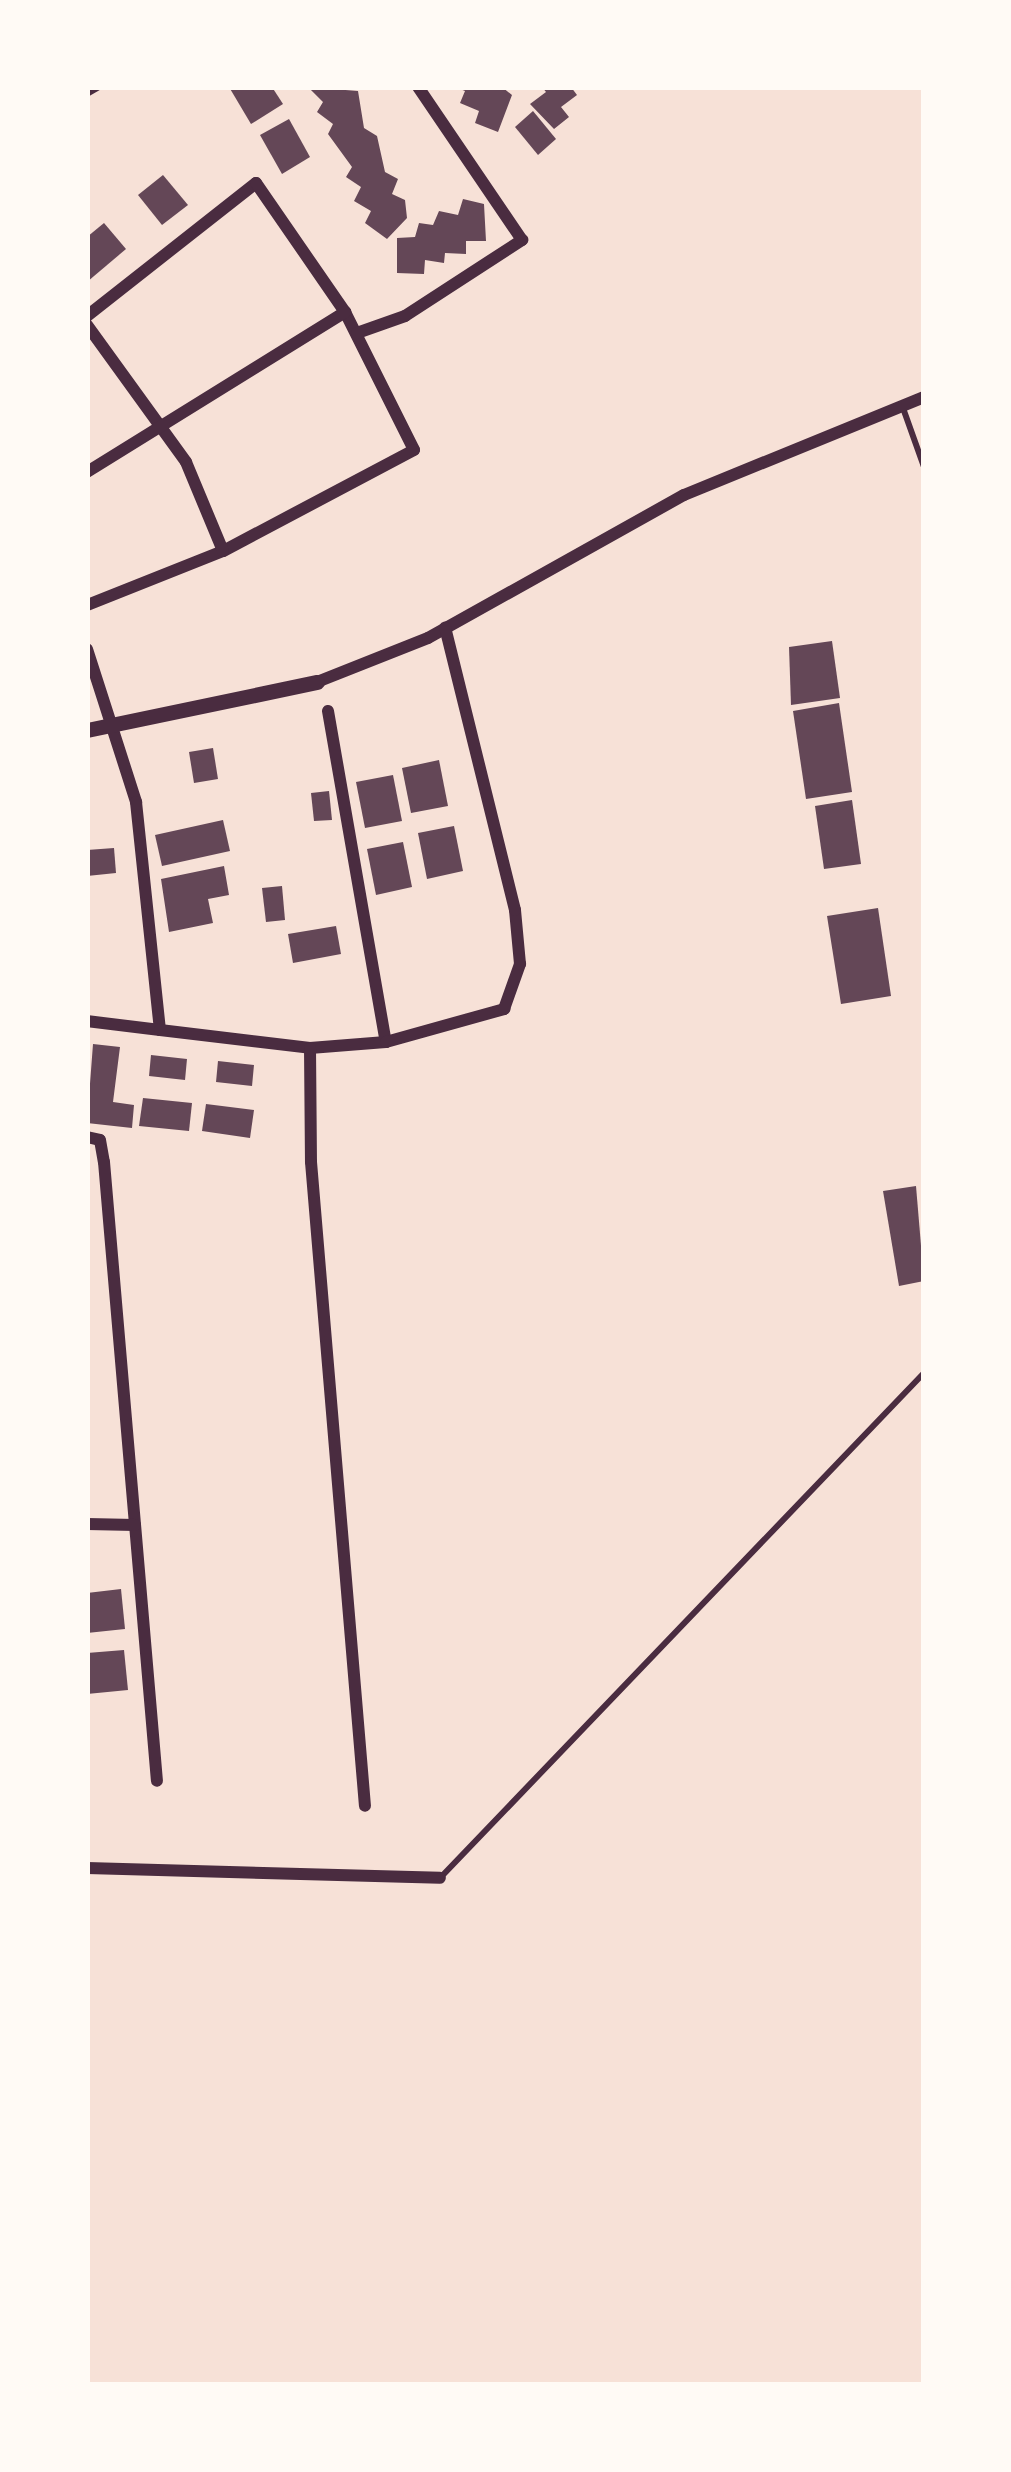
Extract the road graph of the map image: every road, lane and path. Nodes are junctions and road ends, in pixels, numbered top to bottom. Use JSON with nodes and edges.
{"nodes":[{"id":1,"x":99,"y":87,"type":"edge"},
{"id":2,"x":418,"y":87,"type":"edge"},
{"id":3,"x":87,"y":94,"type":"edge"},
{"id":4,"x":345,"y":312,"type":"junction"},
{"id":5,"x":87,"y":316,"type":"edge"},
{"id":6,"x":87,"y":326,"type":"edge"},
{"id":7,"x":357,"y":333,"type":"junction"},
{"id":8,"x":924,"y":397,"type":"edge"},
{"id":9,"x":902,"y":406,"type":"junction"},
{"id":10,"x":162,"y":426,"type":"junction"},
{"id":11,"x":924,"y":467,"type":"edge"},
{"id":12,"x":87,"y":472,"type":"edge"},
{"id":13,"x":224,"y":551,"type":"junction"},
{"id":14,"x":87,"y":605,"type":"edge"},
{"id":15,"x":445,"y":628,"type":"junction"},
{"id":16,"x":87,"y":649,"type":"edge"},
{"id":17,"x":317,"y":682,"type":"joint"},
{"id":18,"x":328,"y":711,"type":"dead end"},
{"id":19,"x":118,"y":727,"type":"junction"},
{"id":20,"x":87,"y":730,"type":"edge"},
{"id":21,"x":87,"y":1021,"type":"edge"},
{"id":22,"x":160,"y":1030,"type":"junction"},
{"id":23,"x":386,"y":1042,"type":"junction"},
{"id":24,"x":310,"y":1048,"type":"junction"},
{"id":25,"x":87,"y":1137,"type":"edge"},
{"id":26,"x":924,"y":1373,"type":"edge"},
{"id":27,"x":87,"y":1524,"type":"edge"},
{"id":28,"x":135,"y":1525,"type":"junction"},
{"id":29,"x":157,"y":1781,"type":"dead end"},
{"id":30,"x":365,"y":1806,"type":"dead end"},
{"id":31,"x":87,"y":1868,"type":"edge"},
{"id":32,"x":440,"y":1878,"type":"joint"}],
"edges":[{"from":1,"to":3,"type":"lane"},
{"from":2,"to":7,"type":"street"},
{"from":4,"to":5,"type":"street"},
{"from":4,"to":7,"type":"street"},
{"from":4,"to":10,"type":"street"},
{"from":6,"to":10,"type":"street"},
{"from":7,"to":13,"type":"street"},
{"from":8,"to":9,"type":"street"},
{"from":9,"to":11,"type":"lane"},
{"from":9,"to":15,"type":"street"},
{"from":10,"to":12,"type":"street"},
{"from":10,"to":13,"type":"street"},
{"from":13,"to":14,"type":"street"},
{"from":15,"to":17,"type":"street"},
{"from":15,"to":23,"type":"street"},
{"from":16,"to":19,"type":"street"},
{"from":17,"to":19,"type":"street"},
{"from":18,"to":23,"type":"street"},
{"from":19,"to":20,"type":"street"},
{"from":19,"to":22,"type":"street"},
{"from":21,"to":22,"type":"street"},
{"from":22,"to":24,"type":"street"},
{"from":23,"to":24,"type":"street"},
{"from":24,"to":30,"type":"street"},
{"from":25,"to":28,"type":"street"},
{"from":26,"to":32,"type":"lane"},
{"from":27,"to":28,"type":"street"},
{"from":28,"to":29,"type":"street"},
{"from":31,"to":32,"type":"street"}]}
